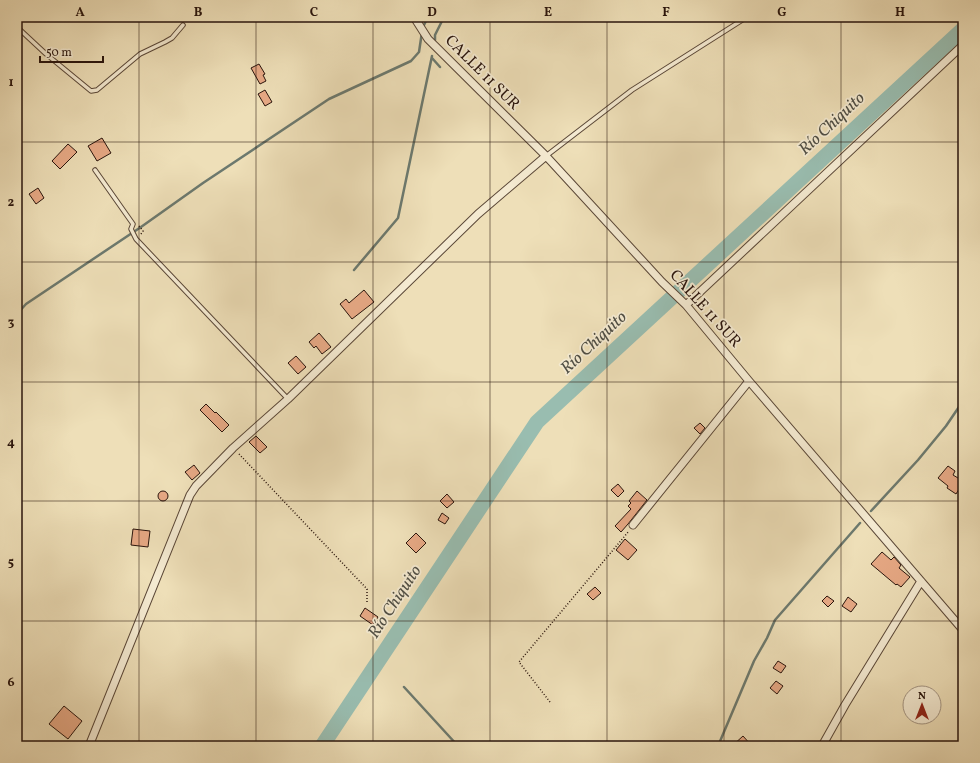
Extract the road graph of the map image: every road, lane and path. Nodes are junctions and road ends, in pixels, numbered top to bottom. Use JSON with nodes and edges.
{"nodes":[{"id":1,"x":747,"y":17,"type":"edge"},
{"id":2,"x":415,"y":18,"type":"edge"},
{"id":3,"x":183,"y":25,"type":"dead end"},
{"id":4,"x":17,"y":27,"type":"edge"},
{"id":5,"x":963,"y":45,"type":"edge"},
{"id":6,"x":546,"y":156,"type":"junction"},
{"id":7,"x":95,"y":170,"type":"dead end"},
{"id":8,"x":138,"y":225,"type":"dead end"},
{"id":9,"x":143,"y":232,"type":"dead end"},
{"id":10,"x":683,"y":302,"type":"junction"},
{"id":11,"x":749,"y":381,"type":"junction"},
{"id":12,"x":288,"y":399,"type":"junction"},
{"id":13,"x":233,"y":448,"type":"junction"},
{"id":14,"x":633,"y":525,"type":"joint"},
{"id":15,"x":921,"y":581,"type":"junction"},
{"id":16,"x":366,"y":603,"type":"dead end"},
{"id":17,"x":963,"y":630,"type":"edge"},
{"id":18,"x":550,"y":702,"type":"dead end"},
{"id":19,"x":90,"y":746,"type":"edge"},
{"id":20,"x":822,"y":746,"type":"edge"}],
"edges":[{"from":1,"to":6,"type":"lane"},
{"from":2,"to":6,"type":"street","name":"CALLE 11 SUR"},
{"from":3,"to":4,"type":"lane"},
{"from":5,"to":10,"type":"street"},
{"from":6,"to":10,"type":"street","name":"CALLE 11 SUR"},
{"from":6,"to":12,"type":"street"},
{"from":7,"to":12,"type":"lane"},
{"from":8,"to":9,"type":"path"},
{"from":10,"to":11,"type":"street","name":"CALLE 11 SUR"},
{"from":11,"to":14,"type":"street"},
{"from":11,"to":15,"type":"street","name":"CALLE 11 SUR"},
{"from":12,"to":13,"type":"street"},
{"from":13,"to":16,"type":"path"},
{"from":13,"to":19,"type":"street"},
{"from":14,"to":18,"type":"path"},
{"from":15,"to":17,"type":"street","name":"CALLE 11 SUR"},
{"from":15,"to":20,"type":"street"}]}
